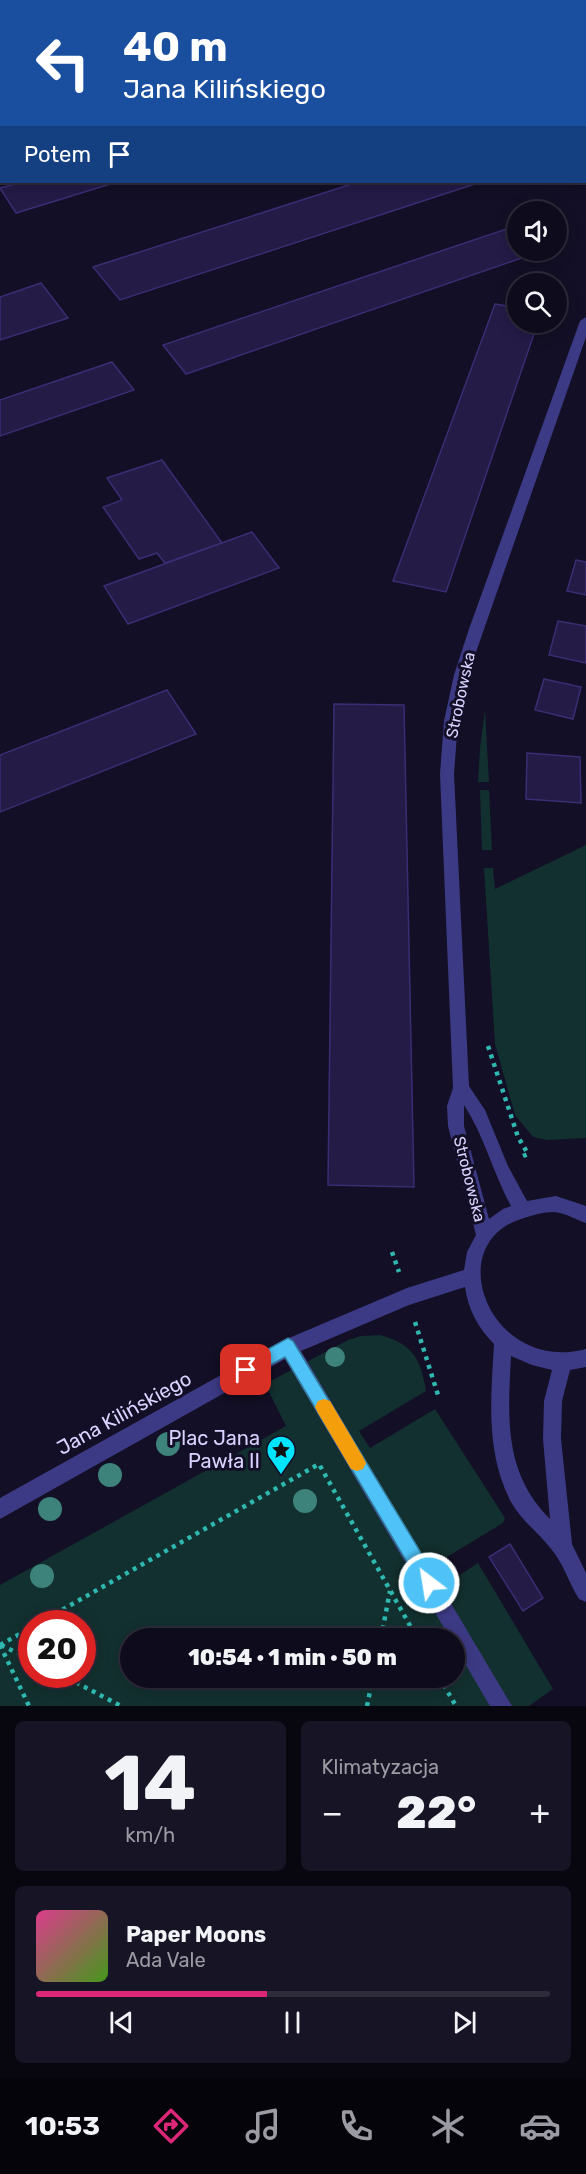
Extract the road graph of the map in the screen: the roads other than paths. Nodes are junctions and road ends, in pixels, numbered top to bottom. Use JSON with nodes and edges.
{"nodes":[{"id":1,"x":586,"y":321,"type":"edge"},
{"id":2,"x":461,"y":1088,"type":"junction"},
{"id":3,"x":522,"y":1208,"type":"junction"},
{"id":4,"x":586,"y":1215,"type":"edge"},
{"id":5,"x":484,"y":1234,"type":"junction"},
{"id":6,"x":471,"y":1276,"type":"junction"},
{"id":7,"x":502,"y":1340,"type":"junction"},
{"id":8,"x":288,"y":1347,"type":"junction"},
{"id":9,"x":586,"y":1358,"type":"edge"},
{"id":10,"x":563,"y":1361,"type":"junction"},
{"id":11,"x":0,"y":1509,"type":"edge"},
{"id":12,"x":562,"y":1547,"type":"junction"},
{"id":13,"x":586,"y":1592,"type":"edge"},
{"id":14,"x":502,"y":1706,"type":"edge"}],
"edges":[{"from":1,"to":2,"type":"street","name":"Strobowska"},
{"from":2,"to":3,"type":"street","name":"Strobowska"},
{"from":2,"to":5,"type":"street","name":"Strobowska"},
{"from":3,"to":4,"type":"street"},
{"from":3,"to":5,"type":"street"},
{"from":5,"to":6,"type":"street"},
{"from":6,"to":7,"type":"street"},
{"from":6,"to":8,"type":"street","name":"Jana Kilińskiego"},
{"from":7,"to":10,"type":"street"},
{"from":7,"to":12,"type":"street"},
{"from":8,"to":11,"type":"street","name":"Jana Kilińskiego"},
{"from":8,"to":14,"type":"street"},
{"from":9,"to":10,"type":"street"},
{"from":10,"to":12,"type":"street"},
{"from":12,"to":13,"type":"street"}]}
